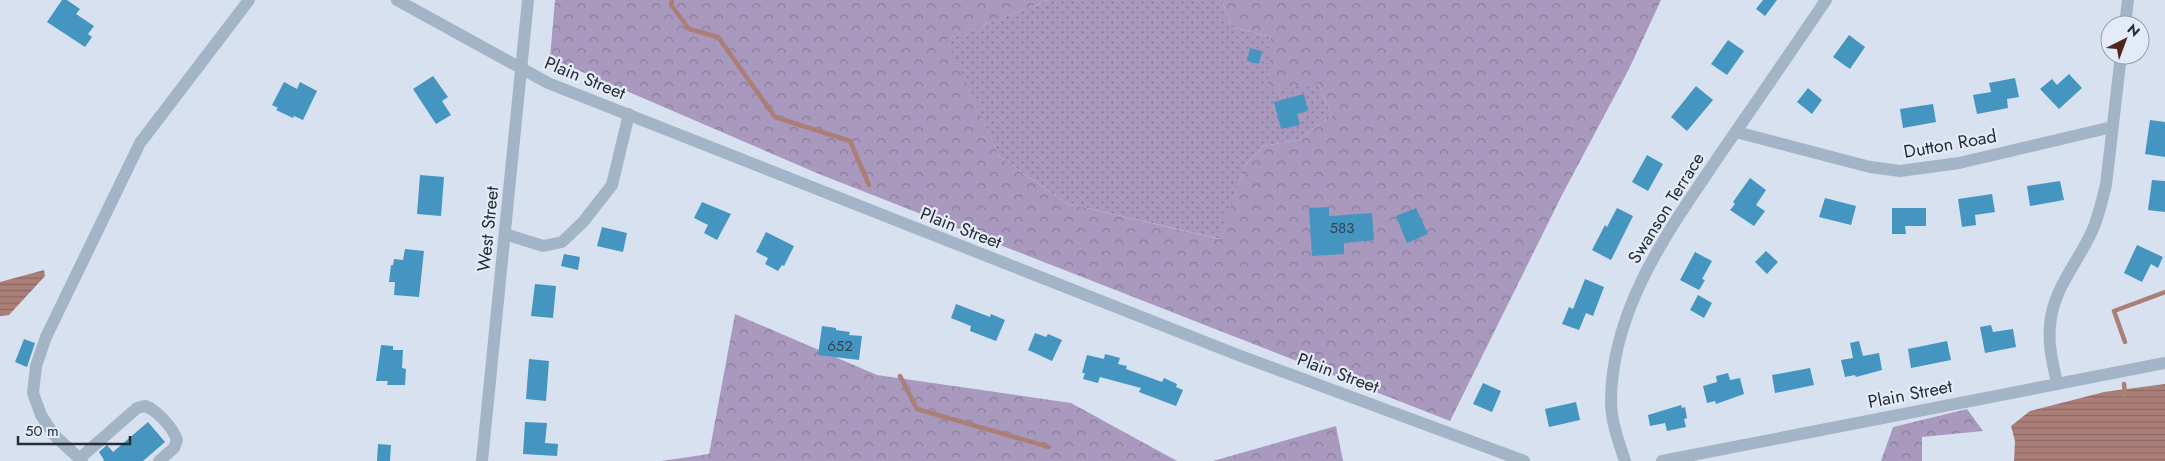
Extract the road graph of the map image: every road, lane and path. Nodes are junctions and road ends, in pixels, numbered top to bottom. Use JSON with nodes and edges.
{"nodes":[{"id":1,"x":249,"y":0,"type":"edge"},
{"id":2,"x":397,"y":0,"type":"edge"},
{"id":3,"x":528,"y":0,"type":"edge"},
{"id":4,"x":1826,"y":0,"type":"edge"},
{"id":5,"x":2128,"y":0,"type":"edge"},
{"id":6,"x":2126,"y":15,"type":"edge"},
{"id":7,"x":2120,"y":65,"type":"edge"},
{"id":8,"x":520,"y":70,"type":"junction"},
{"id":9,"x":629,"y":114,"type":"junction"},
{"id":10,"x":2112,"y":128,"type":"junction"},
{"id":11,"x":1736,"y":132,"type":"junction"},
{"id":12,"x":505,"y":234,"type":"junction"},
{"id":13,"x":2165,"y":363,"type":"edge"},
{"id":14,"x":2057,"y":383,"type":"junction"},
{"id":15,"x":81,"y":460,"type":"edge"},
{"id":16,"x":159,"y":461,"type":"edge"},
{"id":17,"x":482,"y":461,"type":"edge"},
{"id":18,"x":1524,"y":461,"type":"edge"},
{"id":19,"x":1625,"y":461,"type":"edge"},
{"id":20,"x":1662,"y":461,"type":"edge"}],
"edges":[{"from":1,"to":15,"type":"street"},
{"from":2,"to":8,"type":"street","name":"Plain Street"},
{"from":3,"to":8,"type":"street","name":"West Street"},
{"from":4,"to":11,"type":"street","name":"Swanson Terrace"},
{"from":5,"to":6,"type":"street"},
{"from":7,"to":10,"type":"street"},
{"from":8,"to":9,"type":"street","name":"Plain Street"},
{"from":8,"to":12,"type":"street","name":"West Street"},
{"from":9,"to":12,"type":"street"},
{"from":9,"to":18,"type":"street","name":"Plain Street"},
{"from":10,"to":11,"type":"street","name":"Dutton Road"},
{"from":10,"to":14,"type":"street"},
{"from":11,"to":19,"type":"street","name":"Swanson Terrace"},
{"from":12,"to":17,"type":"street","name":"West Street"},
{"from":13,"to":14,"type":"street","name":"Plain Street"},
{"from":14,"to":20,"type":"street","name":"Plain Street"},
{"from":15,"to":16,"type":"street"}]}
